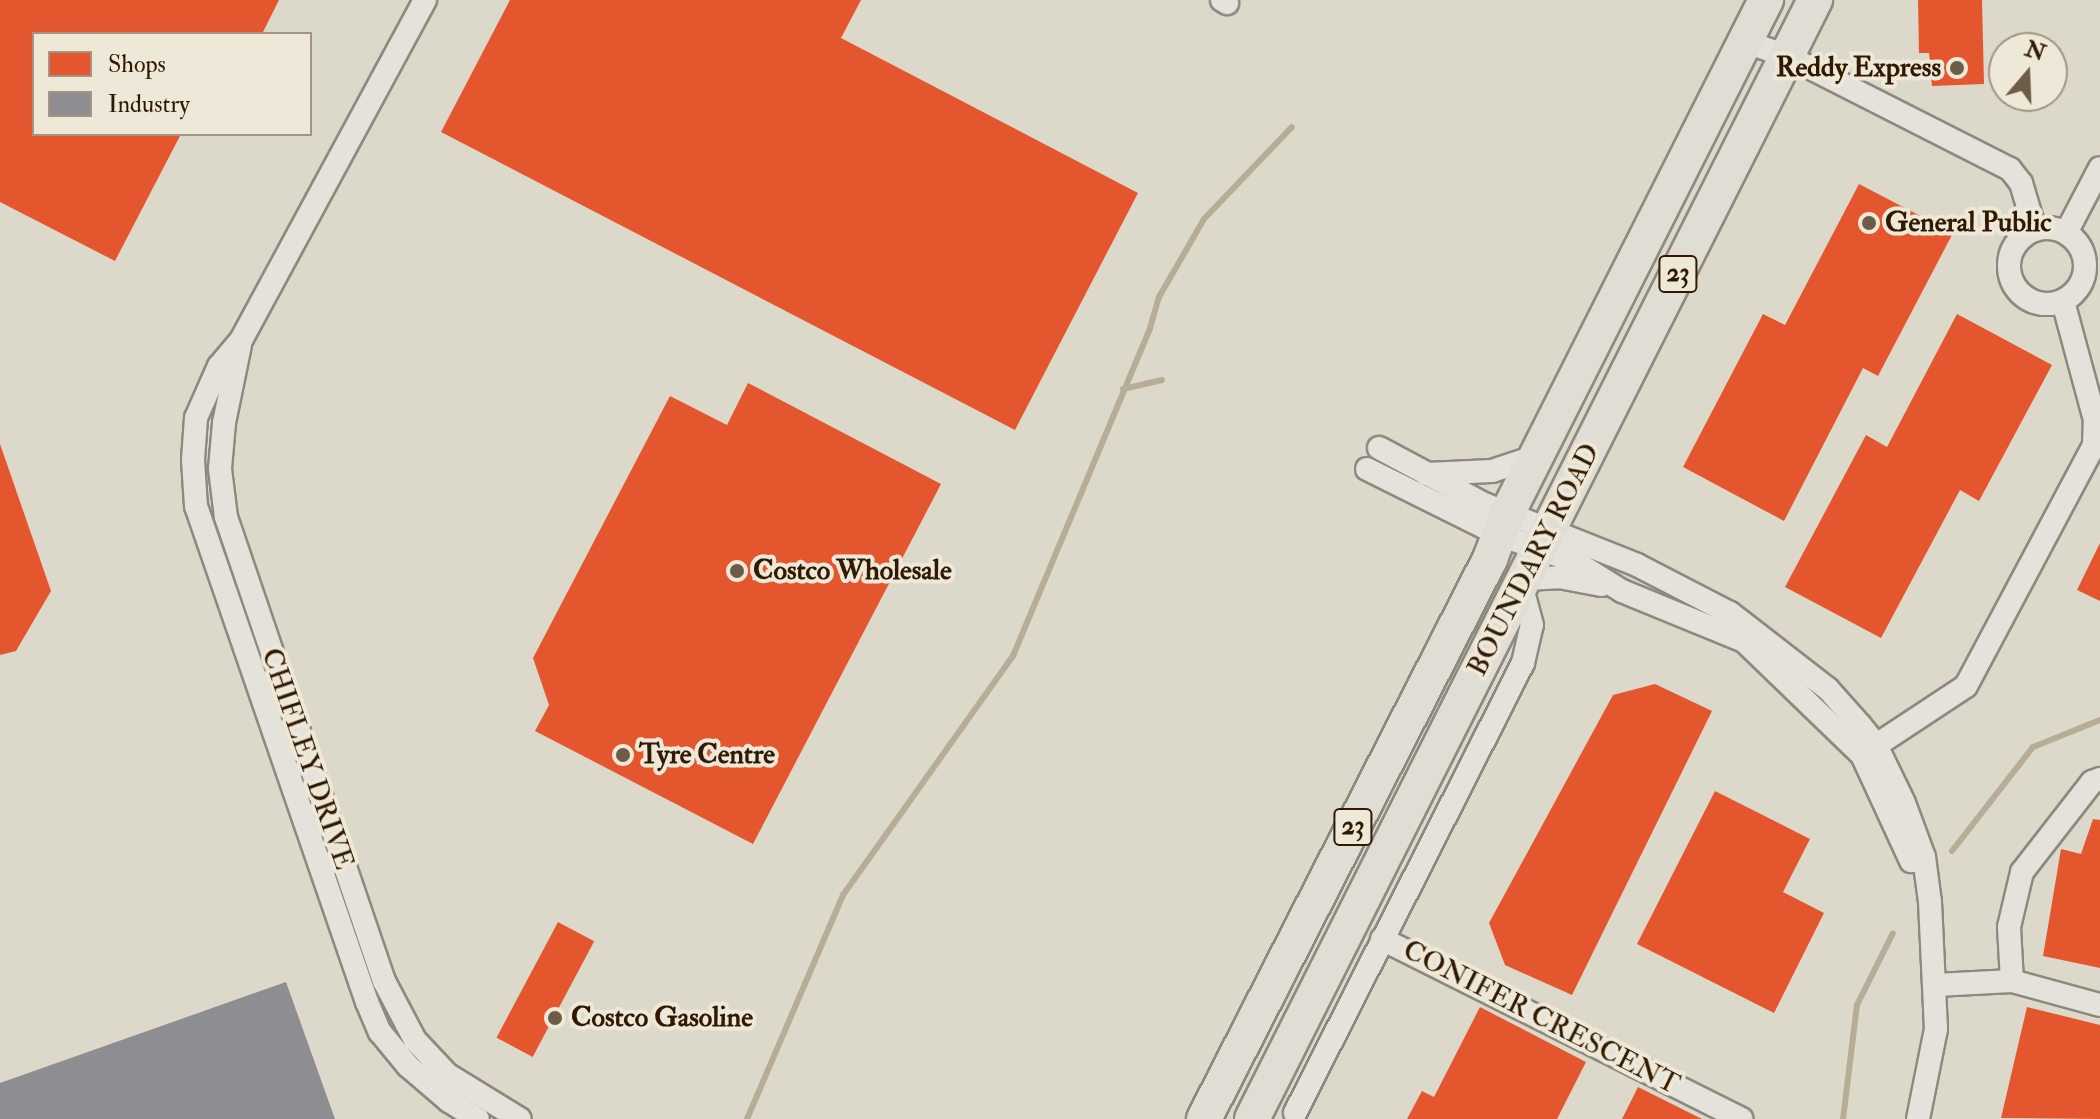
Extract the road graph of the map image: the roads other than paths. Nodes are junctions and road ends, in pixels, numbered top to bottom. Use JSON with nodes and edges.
{"nodes":[{"id":1,"x":425,"y":0,"type":"edge"},
{"id":2,"x":1808,"y":0,"type":"edge"},
{"id":3,"x":1815,"y":0,"type":"edge"},
{"id":4,"x":1756,"y":22,"type":"edge"},
{"id":5,"x":1787,"y":56,"type":"junction"},
{"id":6,"x":2100,"y":168,"type":"edge"},
{"id":7,"x":2035,"y":230,"type":"junction"},
{"id":8,"x":2066,"y":233,"type":"junction"},
{"id":9,"x":2063,"y":301,"type":"junction"},
{"id":10,"x":241,"y":340,"type":"junction"},
{"id":11,"x":1379,"y":448,"type":"dead end"},
{"id":12,"x":1537,"y":456,"type":"junction"},
{"id":13,"x":1367,"y":469,"type":"dead end"},
{"id":14,"x":1425,"y":474,"type":"junction"},
{"id":15,"x":1503,"y":525,"type":"junction"},
{"id":16,"x":1544,"y":539,"type":"junction"},
{"id":17,"x":1524,"y":583,"type":"junction"},
{"id":18,"x":1622,"y":591,"type":"junction"},
{"id":19,"x":1869,"y":750,"type":"junction"},
{"id":20,"x":2100,"y":779,"type":"edge"},
{"id":21,"x":1382,"y":939,"type":"junction"},
{"id":22,"x":2012,"y":981,"type":"junction"},
{"id":23,"x":1936,"y":985,"type":"junction"},
{"id":24,"x":2100,"y":1005,"type":"edge"},
{"id":25,"x":1283,"y":1055,"type":"junction"},
{"id":26,"x":1294,"y":1116,"type":"edge"},
{"id":27,"x":478,"y":1119,"type":"edge"},
{"id":28,"x":520,"y":1119,"type":"edge"},
{"id":29,"x":1204,"y":1119,"type":"edge"},
{"id":30,"x":1252,"y":1119,"type":"edge"},
{"id":31,"x":1741,"y":1119,"type":"edge"},
{"id":32,"x":1918,"y":1119,"type":"edge"}],
"edges":[{"from":1,"to":10,"type":"street","name":"CHIFLEY DRIVE"},
{"from":2,"to":4,"type":"main road"},
{"from":3,"to":5,"type":"main road","name":"BOUNDARY ROAD","number":"23"},
{"from":4,"to":5,"type":"street"},
{"from":4,"to":12,"type":"main road","name":"BOUNDARY ROAD","number":"23"},
{"from":5,"to":7,"type":"street"},
{"from":5,"to":16,"type":"main road","name":"BOUNDARY ROAD","number":"23"},
{"from":6,"to":8,"type":"street"},
{"from":7,"to":8,"type":"street"},
{"from":7,"to":9,"type":"street"},
{"from":8,"to":9,"type":"street"},
{"from":9,"to":19,"type":"street"},
{"from":10,"to":27,"type":"street","name":"CHIFLEY DRIVE"},
{"from":10,"to":28,"type":"street","name":"CHIFLEY DRIVE"},
{"from":11,"to":14,"type":"street"},
{"from":12,"to":14,"type":"street"},
{"from":12,"to":15,"type":"main road","name":"BOUNDARY ROAD","number":"23"},
{"from":13,"to":15,"type":"street"},
{"from":14,"to":15,"type":"street"},
{"from":15,"to":16,"type":"street"},
{"from":15,"to":29,"type":"main road","name":"BOUNDARY ROAD","number":"23"},
{"from":16,"to":17,"type":"main road","name":"BOUNDARY ROAD","number":"23"},
{"from":16,"to":18,"type":"street"},
{"from":16,"to":19,"type":"street"},
{"from":17,"to":18,"type":"street"},
{"from":17,"to":21,"type":"street"},
{"from":17,"to":25,"type":"main road","name":"BOUNDARY ROAD","number":"23"},
{"from":18,"to":19,"type":"street"},
{"from":19,"to":23,"type":"street"},
{"from":20,"to":22,"type":"street"},
{"from":21,"to":26,"type":"street"},
{"from":21,"to":31,"type":"street","name":"CONIFER CRESCENT"},
{"from":22,"to":23,"type":"street"},
{"from":22,"to":24,"type":"street"},
{"from":23,"to":32,"type":"street"},
{"from":25,"to":26,"type":"street"},
{"from":25,"to":30,"type":"main road","name":"BOUNDARY ROAD","number":"23"}]}
